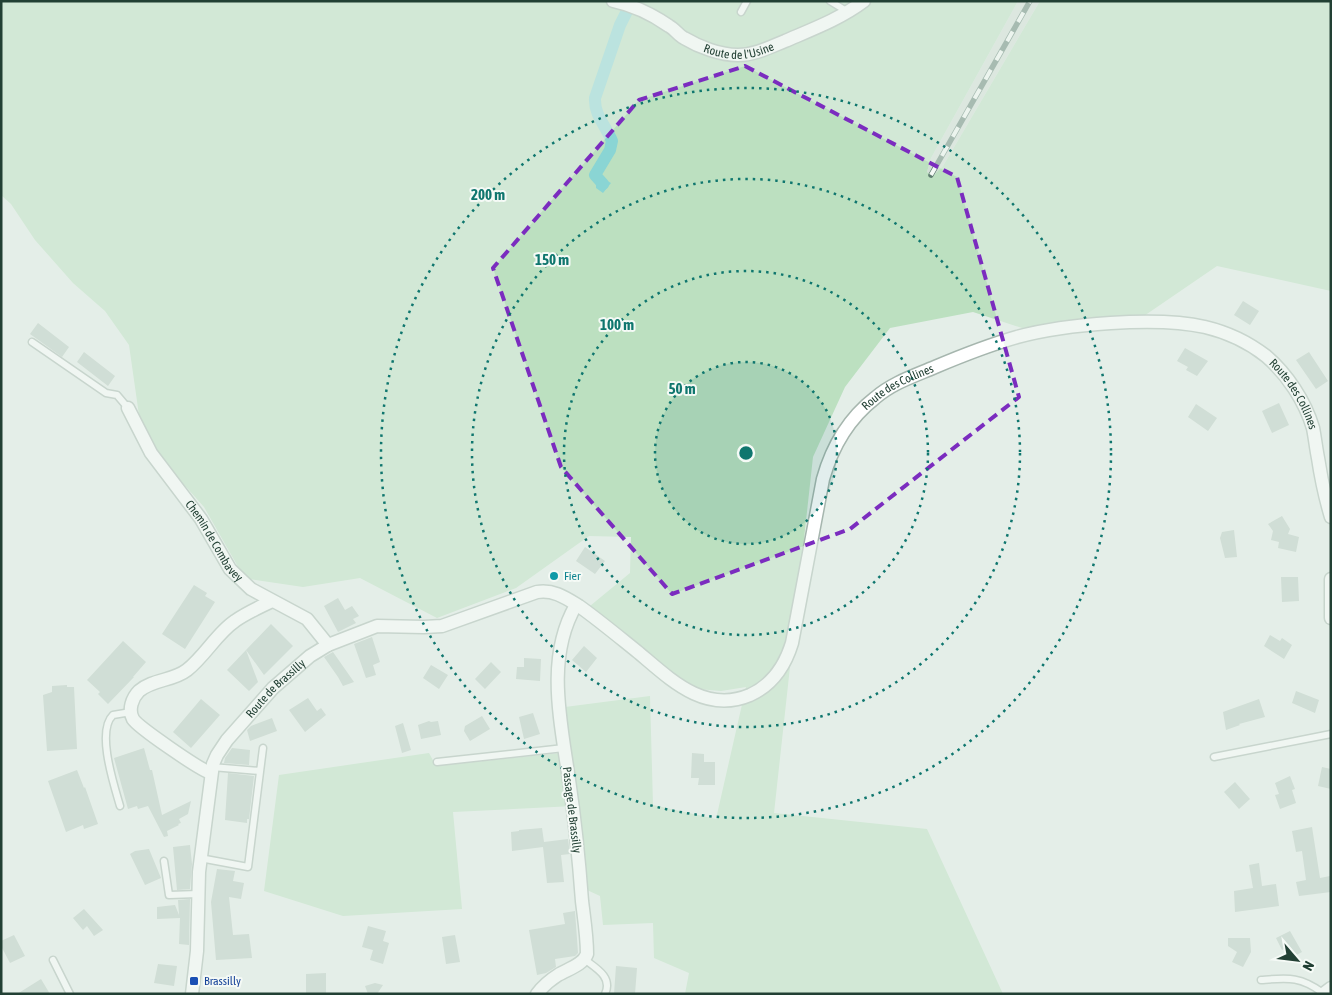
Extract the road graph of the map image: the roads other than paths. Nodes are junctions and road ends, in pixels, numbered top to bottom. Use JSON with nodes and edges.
{"nodes":[{"id":1,"x":614,"y":1,"type":"edge"},
{"id":2,"x":748,"y":1,"type":"edge"},
{"id":3,"x":830,"y":1,"type":"edge"},
{"id":4,"x":864,"y":1,"type":"edge"},
{"id":5,"x":741,"y":12,"type":"dead end"},
{"id":6,"x":848,"y":12,"type":"junction"},
{"id":7,"x":32,"y":342,"type":"dead end"},
{"id":8,"x":128,"y":408,"type":"joint"},
{"id":9,"x":1331,"y":517,"type":"edge"},
{"id":10,"x":1331,"y":578,"type":"edge"},
{"id":11,"x":272,"y":601,"type":"junction"},
{"id":12,"x":576,"y":605,"type":"junction"},
{"id":13,"x":1331,"y":618,"type":"edge"},
{"id":14,"x":328,"y":645,"type":"junction"},
{"id":15,"x":131,"y":712,"type":"junction"},
{"id":16,"x":1331,"y":734,"type":"edge"},
{"id":17,"x":262,"y":748,"type":"dead end"},
{"id":18,"x":564,"y":748,"type":"junction"},
{"id":19,"x":1214,"y":757,"type":"dead end"},
{"id":20,"x":437,"y":762,"type":"dead end"},
{"id":21,"x":211,"y":770,"type":"junction"},
{"id":22,"x":260,"y":771,"type":"junction"},
{"id":23,"x":120,"y":806,"type":"dead end"},
{"id":24,"x":200,"y":858,"type":"junction"},
{"id":25,"x":164,"y":861,"type":"dead end"},
{"id":26,"x":198,"y":894,"type":"junction"},
{"id":27,"x":584,"y":959,"type":"junction"},
{"id":28,"x":53,"y":960,"type":"dead end"},
{"id":29,"x":1261,"y":980,"type":"dead end"},
{"id":30,"x":1331,"y":988,"type":"edge"},
{"id":31,"x":70,"y":994,"type":"edge"},
{"id":32,"x":192,"y":994,"type":"edge"},
{"id":33,"x":537,"y":994,"type":"edge"},
{"id":34,"x":605,"y":994,"type":"edge"},
{"id":35,"x":1323,"y":994,"type":"edge"}],
"edges":[{"from":1,"to":6,"type":"street","name":"Route de l'Usine"},
{"from":2,"to":5,"type":"lane"},
{"from":3,"to":6,"type":"lane"},
{"from":4,"to":6,"type":"street","name":"Route de l'Usine"},
{"from":7,"to":8,"type":"lane"},
{"from":8,"to":11,"type":"street","name":"Chemin de Combavey"},
{"from":9,"to":12,"type":"street","name":"Route des Collines"},
{"from":10,"to":13,"type":"street"},
{"from":11,"to":14,"type":"street","name":"Chemin de Combavey"},
{"from":11,"to":15,"type":"street"},
{"from":12,"to":14,"type":"street","name":"Route de Brassilly"},
{"from":12,"to":18,"type":"street","name":"Passage de Brassilly"},
{"from":14,"to":21,"type":"street","name":"Route de Brassilly"},
{"from":15,"to":21,"type":"street"},
{"from":15,"to":23,"type":"lane"},
{"from":16,"to":19,"type":"lane"},
{"from":17,"to":22,"type":"lane"},
{"from":18,"to":20,"type":"lane"},
{"from":18,"to":27,"type":"street","name":"Passage de Brassilly"},
{"from":21,"to":22,"type":"lane"},
{"from":21,"to":24,"type":"street","name":"Route de Brassilly"},
{"from":22,"to":24,"type":"lane"},
{"from":24,"to":26,"type":"street","name":"Route de Brassilly"},
{"from":25,"to":26,"type":"lane"},
{"from":26,"to":32,"type":"street","name":"Route de Brassilly"},
{"from":27,"to":33,"type":"street"},
{"from":27,"to":34,"type":"lane"},
{"from":28,"to":31,"type":"lane"},
{"from":29,"to":35,"type":"lane"},
{"from":30,"to":35,"type":"street"}]}
